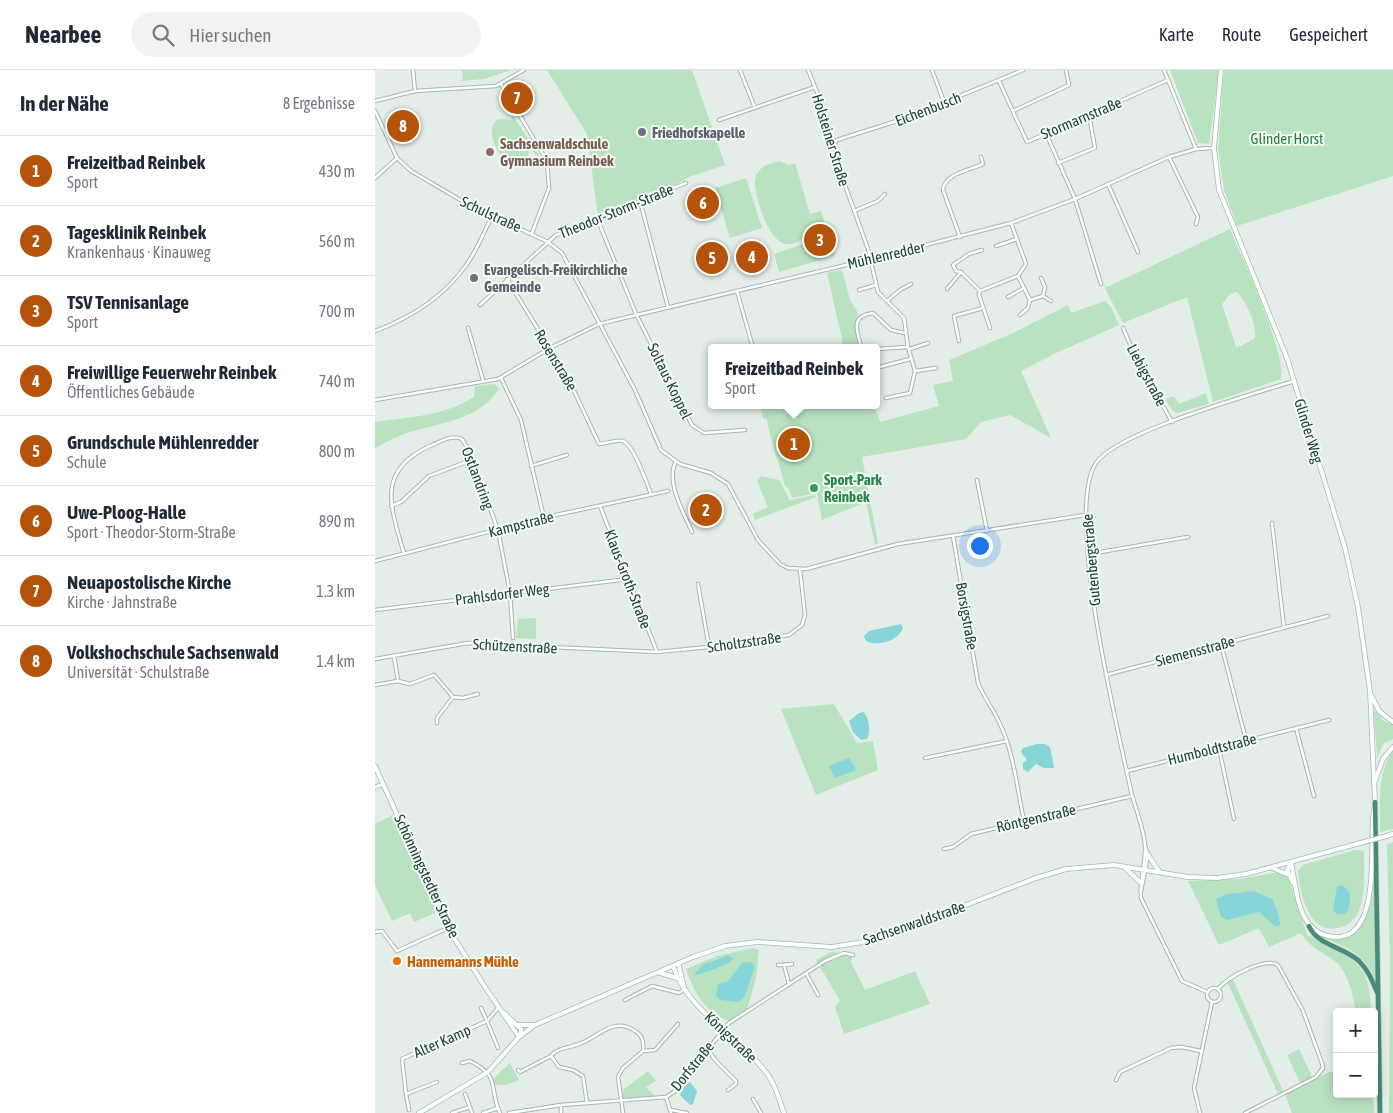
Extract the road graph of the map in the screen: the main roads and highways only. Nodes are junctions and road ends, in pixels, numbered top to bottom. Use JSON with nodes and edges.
{"nodes":[{"id":1,"x":1221,"y":70,"type":"edge"},
{"id":2,"x":1370,"y":691,"type":"junction"},
{"id":3,"x":1393,"y":722,"type":"edge"},
{"id":4,"x":1393,"y":747,"type":"edge"},
{"id":5,"x":375,"y":766,"type":"edge"},
{"id":6,"x":1375,"y":783,"type":"junction"},
{"id":7,"x":1375,"y":802,"type":"junction"},
{"id":8,"x":1393,"y":834,"type":"edge"},
{"id":9,"x":1148,"y":855,"type":"road end"},
{"id":10,"x":1291,"y":863,"type":"junction"},
{"id":11,"x":1122,"y":866,"type":"junction"},
{"id":12,"x":1270,"y":868,"type":"junction"},
{"id":13,"x":1161,"y":873,"type":"junction"},
{"id":14,"x":1289,"y":875,"type":"junction"},
{"id":15,"x":1140,"y":882,"type":"road end"},
{"id":16,"x":1296,"y":890,"type":"junction"},
{"id":17,"x":1309,"y":926,"type":"junction"},
{"id":18,"x":678,"y":963,"type":"junction"},
{"id":19,"x":673,"y":966,"type":"junction"},
{"id":20,"x":657,"y":972,"type":"junction"},
{"id":21,"x":678,"y":979,"type":"junction"},
{"id":22,"x":685,"y":989,"type":"junction"},
{"id":23,"x":1378,"y":995,"type":"junction"},
{"id":24,"x":499,"y":1007,"type":"junction"},
{"id":25,"x":516,"y":1024,"type":"junction"},
{"id":26,"x":535,"y":1025,"type":"junction"},
{"id":27,"x":520,"y":1037,"type":"junction"},
{"id":28,"x":419,"y":1113,"type":"edge"},
{"id":29,"x":784,"y":1113,"type":"edge"},
{"id":30,"x":1380,"y":1113,"type":"edge"}],
"edges":[{"from":1,"to":2,"type":"main road","name":"Glinder Weg"},
{"from":2,"to":3,"type":"main road"},
{"from":2,"to":6,"type":"main road","name":"Glinder Weg"},
{"from":4,"to":6,"type":"main road"},
{"from":5,"to":24,"type":"main road","name":"Schönningstedter Straße"},
{"from":6,"to":7,"type":"main road","name":"Glinder Weg"},
{"from":7,"to":17,"type":"main road","name":"Glinder Weg"},
{"from":7,"to":23,"type":"highway"},
{"from":8,"to":10,"type":"main road","name":"Sachsenwaldstraße","bridge":true},
{"from":9,"to":13,"type":"main road"},
{"from":10,"to":12,"type":"main road","name":"Sachsenwaldstraße"},
{"from":10,"to":14,"type":"main road"},
{"from":10,"to":16,"type":"main road"},
{"from":11,"to":13,"type":"main road","name":"Sachsenwaldstraße"},
{"from":11,"to":15,"type":"main road"},
{"from":11,"to":18,"type":"main road","name":"Sachsenwaldstraße"},
{"from":12,"to":13,"type":"main road","name":"Sachsenwaldstraße"},
{"from":12,"to":14,"type":"main road"},
{"from":14,"to":16,"type":"main road"},
{"from":16,"to":17,"type":"main road"},
{"from":17,"to":23,"type":"highway"},
{"from":18,"to":19,"type":"main road","name":"Sachsenwaldstraße"},
{"from":18,"to":22,"type":"main road"},
{"from":19,"to":20,"type":"main road","name":"Sachsenwaldstraße"},
{"from":19,"to":21,"type":"main road","name":"Königstraße"},
{"from":20,"to":21,"type":"main road"},
{"from":20,"to":26,"type":"main road","name":"Sachsenwaldstraße"},
{"from":21,"to":22,"type":"main road","name":"Königstraße"},
{"from":22,"to":29,"type":"main road","name":"Königstraße"},
{"from":23,"to":30,"type":"highway"},
{"from":24,"to":25,"type":"main road"},
{"from":24,"to":27,"type":"main road","name":"Schönningstedter Straße"},
{"from":25,"to":26,"type":"main road"},
{"from":25,"to":27,"type":"main road"},
{"from":26,"to":27,"type":"main road","name":"Sachsenwaldstraße"},
{"from":27,"to":28,"type":"main road","name":"Sachsenwaldstraße"}]}
